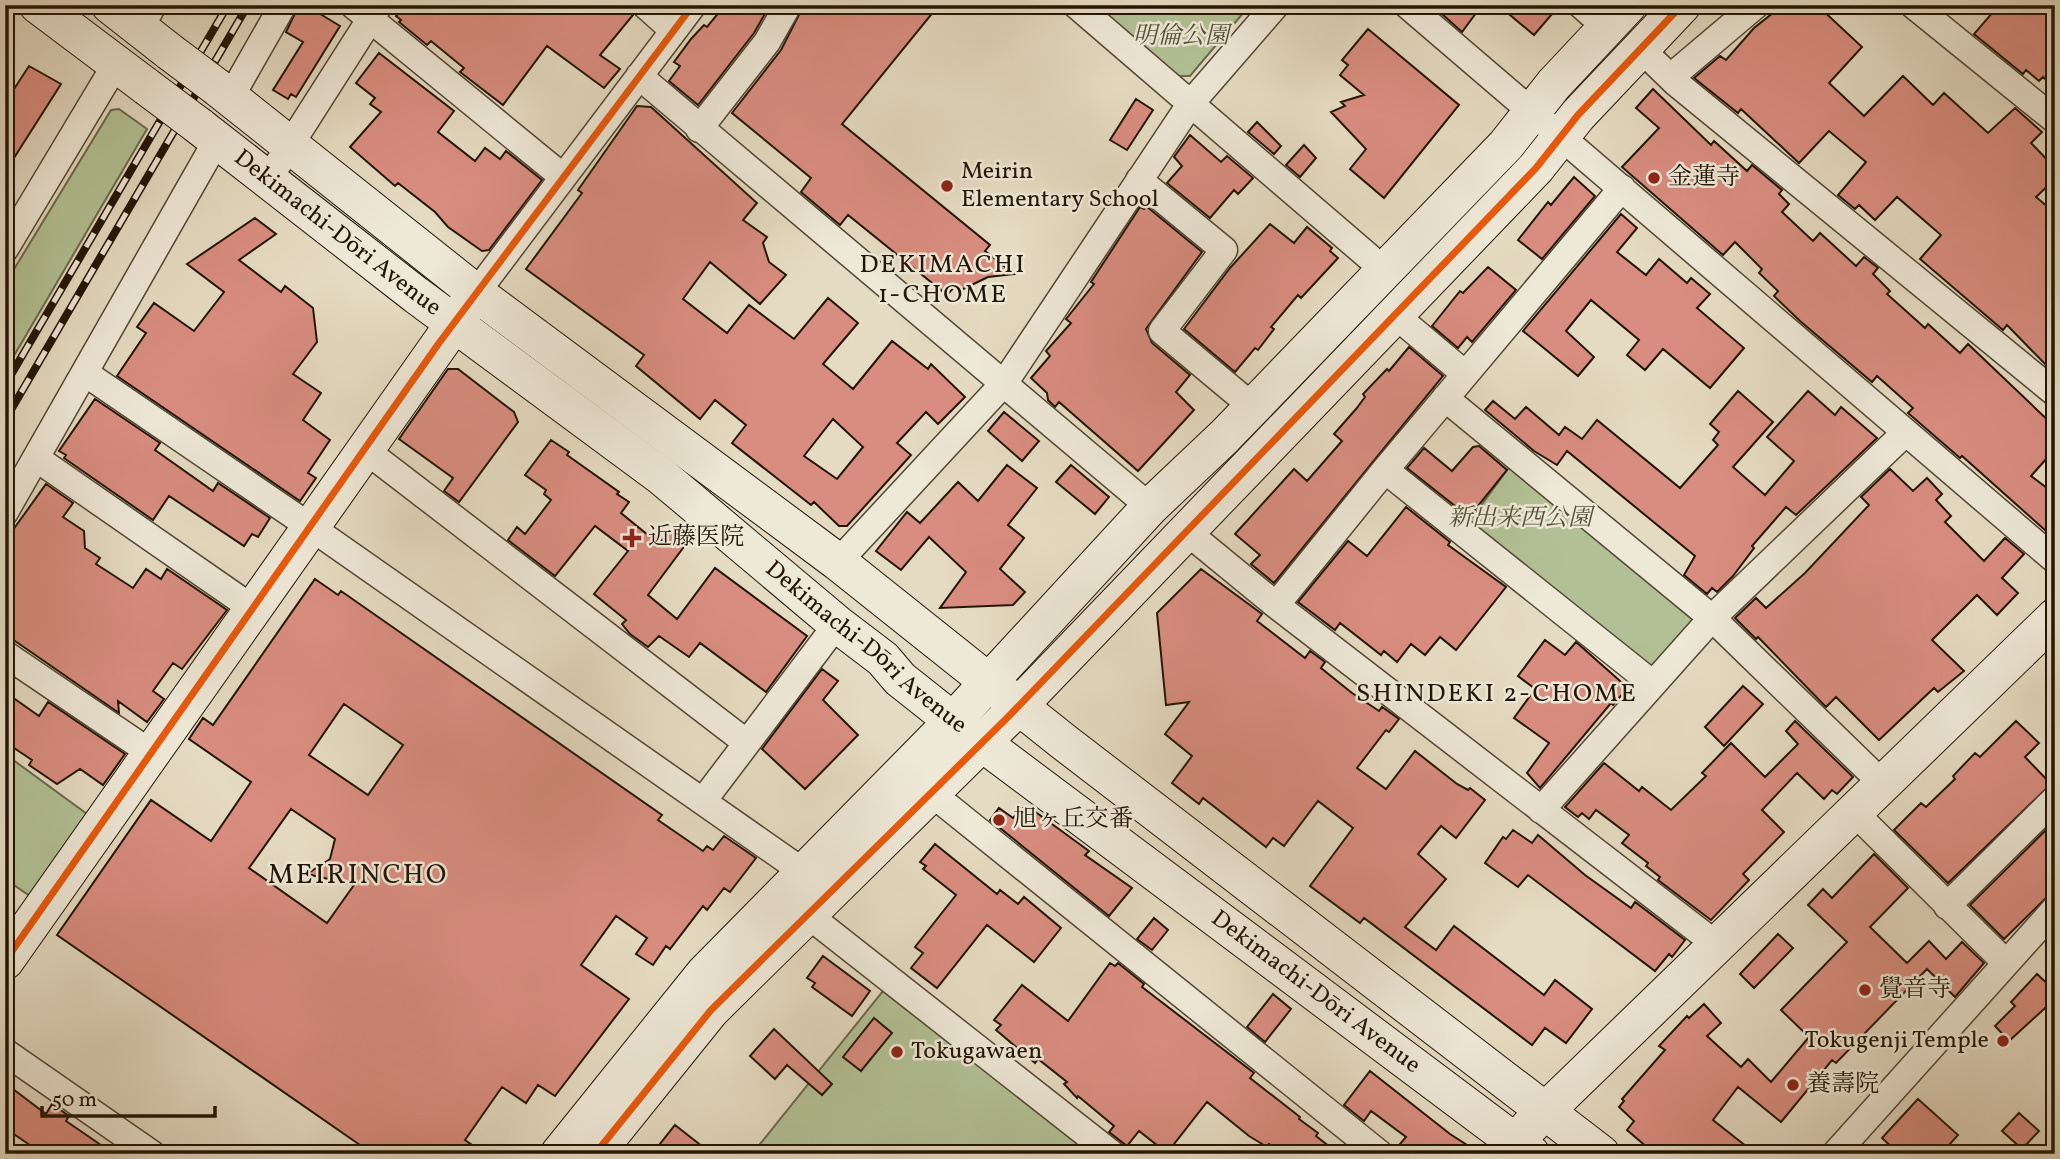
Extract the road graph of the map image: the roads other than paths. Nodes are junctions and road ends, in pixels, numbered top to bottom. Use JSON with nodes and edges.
{"nodes":[{"id":1,"x":38,"y":5,"type":"edge"},
{"id":2,"x":110,"y":5,"type":"edge"},
{"id":3,"x":283,"y":5,"type":"edge"},
{"id":4,"x":645,"y":5,"type":"edge"},
{"id":5,"x":693,"y":5,"type":"edge"},
{"id":6,"x":788,"y":5,"type":"edge"},
{"id":7,"x":1076,"y":5,"type":"edge"},
{"id":8,"x":1276,"y":5,"type":"edge"},
{"id":9,"x":1407,"y":5,"type":"edge"},
{"id":10,"x":1682,"y":5,"type":"edge"},
{"id":11,"x":1756,"y":5,"type":"edge"},
{"id":12,"x":1913,"y":5,"type":"edge"},
{"id":13,"x":367,"y":10,"type":"edge"},
{"id":14,"x":1605,"y":12,"type":"edge"},
{"id":15,"x":147,"y":17,"type":"edge"},
{"id":16,"x":673,"y":30,"type":"junction"},
{"id":17,"x":1641,"y":49,"type":"junction"},
{"id":18,"x":116,"y":64,"type":"junction"},
{"id":19,"x":639,"y":76,"type":"junction"},
{"id":20,"x":1672,"y":76,"type":"junction"},
{"id":21,"x":224,"y":93,"type":"junction"},
{"id":22,"x":1191,"y":103,"type":"junction"},
{"id":23,"x":1531,"y":111,"type":"junction"},
{"id":24,"x":2055,"y":120,"type":"edge"},
{"id":25,"x":699,"y":129,"type":"junction"},
{"id":26,"x":208,"y":133,"type":"junction"},
{"id":27,"x":1561,"y":137,"type":"junction"},
{"id":28,"x":289,"y":147,"type":"junction"},
{"id":29,"x":563,"y":177,"type":"junction"},
{"id":30,"x":268,"y":178,"type":"junction"},
{"id":31,"x":1139,"y":180,"type":"junction"},
{"id":32,"x":1622,"y":188,"type":"junction"},
{"id":33,"x":8,"y":240,"type":"edge"},
{"id":34,"x":1383,"y":269,"type":"junction"},
{"id":35,"x":476,"y":293,"type":"junction"},
{"id":36,"x":1395,"y":315,"type":"junction"},
{"id":37,"x":455,"y":322,"type":"junction"},
{"id":38,"x":85,"y":373,"type":"junction"},
{"id":39,"x":1465,"y":374,"type":"junction"},
{"id":40,"x":1005,"y":382,"type":"junction"},
{"id":41,"x":2055,"y":393,"type":"edge"},
{"id":42,"x":1445,"y":398,"type":"junction"},
{"id":43,"x":1253,"y":407,"type":"junction"},
{"id":44,"x":1905,"y":433,"type":"junction"},
{"id":45,"x":364,"y":449,"type":"junction"},
{"id":46,"x":36,"y":458,"type":"junction"},
{"id":47,"x":1385,"y":470,"type":"junction"},
{"id":48,"x":1150,"y":507,"type":"junction"},
{"id":49,"x":5,"y":512,"type":"edge"},
{"id":50,"x":309,"y":526,"type":"junction"},
{"id":51,"x":1187,"y":532,"type":"junction"},
{"id":52,"x":2055,"y":560,"type":"edge"},
{"id":53,"x":838,"y":562,"type":"junction"},
{"id":54,"x":1276,"y":605,"type":"junction"},
{"id":55,"x":252,"y":608,"type":"junction"},
{"id":56,"x":2055,"y":617,"type":"edge"},
{"id":57,"x":1712,"y":618,"type":"junction"},
{"id":58,"x":837,"y":624,"type":"junction"},
{"id":59,"x":5,"y":654,"type":"edge"},
{"id":60,"x":990,"y":680,"type":"junction"},
{"id":61,"x":1653,"y":684,"type":"junction"},
{"id":62,"x":1019,"y":705,"type":"junction"},
{"id":63,"x":953,"y":721,"type":"junction"},
{"id":64,"x":747,"y":743,"type":"junction"},
{"id":65,"x":982,"y":743,"type":"junction"},
{"id":66,"x":151,"y":753,"type":"junction"},
{"id":67,"x":1883,"y":784,"type":"junction"},
{"id":68,"x":930,"y":792,"type":"junction"},
{"id":69,"x":2055,"y":799,"type":"edge"},
{"id":70,"x":703,"y":801,"type":"junction"},
{"id":71,"x":1541,"y":810,"type":"junction"},
{"id":72,"x":1854,"y":812,"type":"junction"},
{"id":73,"x":805,"y":873,"type":"junction"},
{"id":74,"x":1947,"y":906,"type":"junction"},
{"id":75,"x":2055,"y":909,"type":"edge"},
{"id":76,"x":808,"y":915,"type":"junction"},
{"id":77,"x":1717,"y":945,"type":"junction"},
{"id":78,"x":5,"y":961,"type":"edge"},
{"id":79,"x":2005,"y":962,"type":"junction"},
{"id":80,"x":5,"y":1052,"type":"edge"},
{"id":81,"x":1547,"y":1113,"type":"junction"},
{"id":82,"x":1515,"y":1149,"type":"edge"},
{"id":83,"x":152,"y":1154,"type":"edge"},
{"id":84,"x":559,"y":1154,"type":"edge"},
{"id":85,"x":595,"y":1154,"type":"edge"},
{"id":86,"x":1112,"y":1154,"type":"edge"},
{"id":87,"x":1380,"y":1154,"type":"edge"},
{"id":88,"x":1601,"y":1154,"type":"edge"},
{"id":89,"x":1835,"y":1154,"type":"edge"}],
"edges":[{"from":1,"to":18,"type":"street","name":"Dekimachi-Dōri Avenue"},
{"from":2,"to":15,"type":"street","name":"Dekimachi-Dōri Avenue"},
{"from":3,"to":21,"type":"street"},
{"from":4,"to":16,"type":"street"},
{"from":5,"to":16,"type":"street"},
{"from":6,"to":25,"type":"street"},
{"from":7,"to":22,"type":"street"},
{"from":8,"to":22,"type":"street"},
{"from":9,"to":23,"type":"street"},
{"from":10,"to":17,"type":"street"},
{"from":11,"to":20,"type":"street"},
{"from":12,"to":24,"type":"street"},
{"from":13,"to":28,"type":"street"},
{"from":13,"to":29,"type":"street"},
{"from":14,"to":23,"type":"street"},
{"from":15,"to":21,"type":"street","name":"Dekimachi-Dōri Avenue","bridge":true},
{"from":16,"to":19,"type":"street"},
{"from":17,"to":20,"type":"street"},
{"from":17,"to":27,"type":"street"},
{"from":18,"to":26,"type":"street","name":"Dekimachi-Dōri Avenue","bridge":true},
{"from":18,"to":33,"type":"street"},
{"from":19,"to":25,"type":"street"},
{"from":19,"to":29,"type":"street"},
{"from":20,"to":41,"type":"street"},
{"from":21,"to":28,"type":"street","name":"Dekimachi-Dōri Avenue"},
{"from":22,"to":31,"type":"street"},
{"from":22,"to":34,"type":"street"},
{"from":23,"to":27,"type":"street"},
{"from":23,"to":34,"type":"street"},
{"from":25,"to":40,"type":"street"},
{"from":26,"to":30,"type":"street","name":"Dekimachi-Dōri Avenue"},
{"from":26,"to":38,"type":"street"},
{"from":27,"to":32,"type":"street"},
{"from":27,"to":36,"type":"street"},
{"from":28,"to":30,"type":"street"},
{"from":28,"to":35,"type":"street","name":"Dekimachi-Dōri Avenue"},
{"from":29,"to":35,"type":"street"},
{"from":30,"to":37,"type":"street","name":"Dekimachi-Dōri Avenue"},
{"from":31,"to":40,"type":"street"},
{"from":31,"to":43,"type":"street"},
{"from":32,"to":39,"type":"street"},
{"from":32,"to":44,"type":"street"},
{"from":34,"to":43,"type":"street"},
{"from":35,"to":37,"type":"street"},
{"from":35,"to":53,"type":"street","name":"Dekimachi-Dōri Avenue"},
{"from":36,"to":39,"type":"street"},
{"from":36,"to":51,"type":"street"},
{"from":37,"to":45,"type":"street"},
{"from":37,"to":58,"type":"street","name":"Dekimachi-Dōri Avenue"},
{"from":38,"to":46,"type":"street"},
{"from":38,"to":50,"type":"street"},
{"from":39,"to":42,"type":"street"},
{"from":40,"to":48,"type":"street"},
{"from":40,"to":53,"type":"street"},
{"from":42,"to":47,"type":"street"},
{"from":42,"to":57,"type":"street"},
{"from":43,"to":48,"type":"street"},
{"from":44,"to":52,"type":"street"},
{"from":44,"to":57,"type":"street"},
{"from":45,"to":50,"type":"street"},
{"from":45,"to":64,"type":"street"},
{"from":46,"to":49,"type":"street"},
{"from":46,"to":55,"type":"street"},
{"from":47,"to":54,"type":"street"},
{"from":47,"to":61,"type":"street"},
{"from":48,"to":60,"type":"street"},
{"from":50,"to":55,"type":"street"},
{"from":50,"to":70,"type":"street"},
{"from":51,"to":54,"type":"street"},
{"from":51,"to":62,"type":"street"},
{"from":53,"to":60,"type":"street","name":"Dekimachi-Dōri Avenue"},
{"from":54,"to":71,"type":"street"},
{"from":55,"to":66,"type":"street"},
{"from":56,"to":67,"type":"street"},
{"from":57,"to":61,"type":"street"},
{"from":57,"to":67,"type":"street"},
{"from":58,"to":63,"type":"street","name":"Dekimachi-Dōri Avenue"},
{"from":58,"to":64,"type":"street"},
{"from":59,"to":66,"type":"street"},
{"from":60,"to":62,"type":"street","name":"Dekimachi-Dōri Avenue"},
{"from":60,"to":63,"type":"street"},
{"from":61,"to":71,"type":"street"},
{"from":62,"to":65,"type":"street"},
{"from":62,"to":81,"type":"street","name":"Dekimachi-Dōri Avenue"},
{"from":63,"to":65,"type":"street","name":"Dekimachi-Dōri Avenue"},
{"from":63,"to":73,"type":"street"},
{"from":64,"to":70,"type":"street"},
{"from":65,"to":68,"type":"street"},
{"from":65,"to":82,"type":"street","name":"Dekimachi-Dōri Avenue"},
{"from":66,"to":78,"type":"street"},
{"from":67,"to":72,"type":"street"},
{"from":68,"to":76,"type":"street"},
{"from":68,"to":87,"type":"street"},
{"from":69,"to":74,"type":"street"},
{"from":70,"to":73,"type":"street"},
{"from":71,"to":77,"type":"street"},
{"from":72,"to":74,"type":"street"},
{"from":72,"to":77,"type":"street"},
{"from":73,"to":84,"type":"street"},
{"from":74,"to":79,"type":"street"},
{"from":75,"to":79,"type":"street"},
{"from":76,"to":85,"type":"street"},
{"from":76,"to":86,"type":"street"},
{"from":77,"to":81,"type":"street"},
{"from":79,"to":89,"type":"street"},
{"from":80,"to":83,"type":"street"},
{"from":81,"to":82,"type":"street"},
{"from":81,"to":88,"type":"street","name":"Dekimachi-Dōri Avenue"}]}
